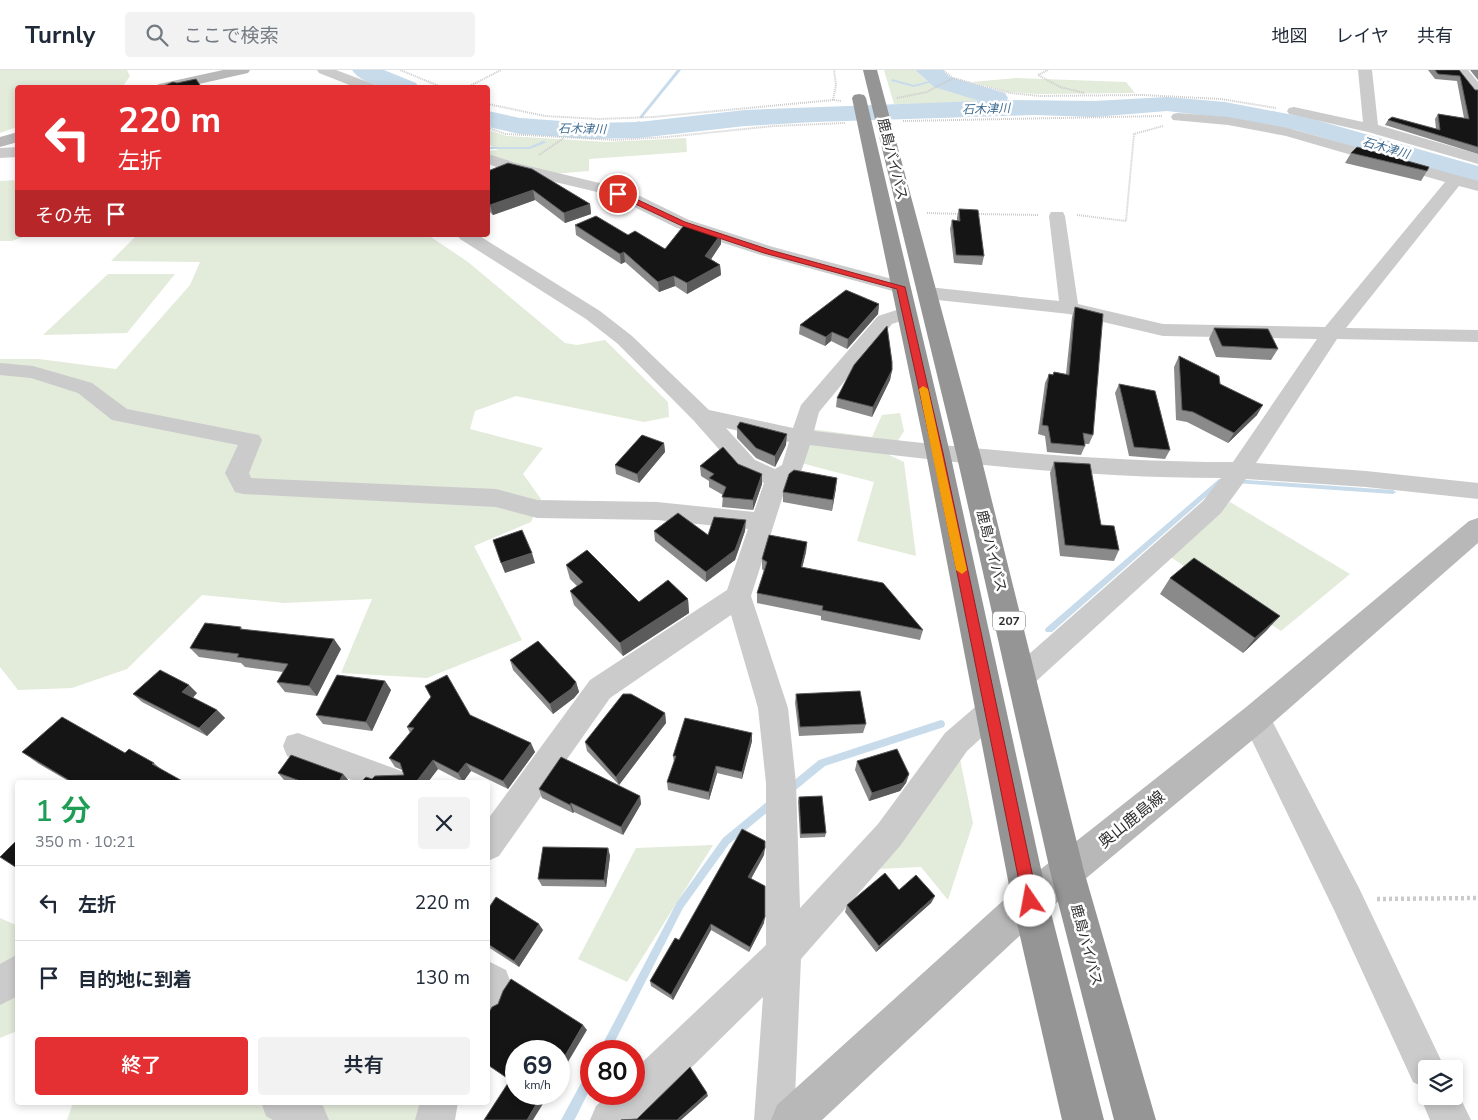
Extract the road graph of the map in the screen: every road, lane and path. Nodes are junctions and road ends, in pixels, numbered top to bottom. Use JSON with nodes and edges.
{"nodes":[{"id":1,"x":243,"y":70,"type":"edge"},
{"id":2,"x":324,"y":70,"type":"edge"},
{"id":3,"x":400,"y":70,"type":"edge"},
{"id":4,"x":501,"y":70,"type":"edge"},
{"id":5,"x":834,"y":70,"type":"edge"},
{"id":6,"x":870,"y":70,"type":"edge"},
{"id":7,"x":943,"y":70,"type":"edge"},
{"id":8,"x":1048,"y":70,"type":"edge"},
{"id":9,"x":1365,"y":70,"type":"edge"},
{"id":10,"x":1461,"y":70,"type":"edge"},
{"id":11,"x":953,"y":78,"type":"junction"},
{"id":12,"x":173,"y":85,"type":"edge"},
{"id":13,"x":363,"y":85,"type":"edge"},
{"id":14,"x":437,"y":85,"type":"edge"},
{"id":15,"x":472,"y":85,"type":"edge"},
{"id":16,"x":1478,"y":91,"type":"edge"},
{"id":17,"x":1097,"y":95,"type":"junction"},
{"id":18,"x":833,"y":100,"type":"junction"},
{"id":19,"x":490,"y":104,"type":"edge"},
{"id":20,"x":868,"y":106,"type":"junction"},
{"id":21,"x":1294,"y":111,"type":"joint"},
{"id":22,"x":1178,"y":117,"type":"junction"},
{"id":23,"x":1371,"y":128,"type":"junction"},
{"id":24,"x":490,"y":129,"type":"edge"},
{"id":25,"x":15,"y":138,"type":"edge"},
{"id":26,"x":0,"y":142,"type":"edge"},
{"id":27,"x":15,"y":152,"type":"edge"},
{"id":28,"x":0,"y":153,"type":"edge"},
{"id":29,"x":490,"y":160,"type":"edge"},
{"id":30,"x":1478,"y":160,"type":"edge"},
{"id":31,"x":1456,"y":179,"type":"junction"},
{"id":32,"x":1478,"y":186,"type":"edge"},
{"id":33,"x":906,"y":212,"type":"junction"},
{"id":34,"x":962,"y":214,"type":"edge"},
{"id":35,"x":972,"y":214,"type":"edge"},
{"id":36,"x":1057,"y":216,"type":"junction"},
{"id":37,"x":469,"y":237,"type":"edge"},
{"id":38,"x":928,"y":294,"type":"junction"},
{"id":39,"x":903,"y":300,"type":"junction"},
{"id":40,"x":1069,"y":308,"type":"junction"},
{"id":41,"x":1331,"y":333,"type":"junction"},
{"id":42,"x":1478,"y":336,"type":"edge"},
{"id":43,"x":0,"y":369,"type":"edge"},
{"id":44,"x":702,"y":416,"type":"junction"},
{"id":45,"x":802,"y":437,"type":"junction"},
{"id":46,"x":938,"y":453,"type":"junction"},
{"id":47,"x":969,"y":457,"type":"junction"},
{"id":48,"x":1235,"y":477,"type":"junction"},
{"id":49,"x":777,"y":479,"type":"junction"},
{"id":50,"x":1478,"y":491,"type":"edge"},
{"id":51,"x":764,"y":522,"type":"junction"},
{"id":52,"x":1478,"y":528,"type":"edge"},
{"id":53,"x":738,"y":596,"type":"junction"},
{"id":54,"x":1022,"y":677,"type":"junction"},
{"id":55,"x":991,"y":711,"type":"junction"},
{"id":56,"x":1256,"y":718,"type":"junction"},
{"id":57,"x":298,"y":746,"type":"dead end"},
{"id":58,"x":388,"y":780,"type":"edge"},
{"id":59,"x":490,"y":837,"type":"edge"},
{"id":60,"x":1067,"y":871,"type":"junction"},
{"id":61,"x":1478,"y":898,"type":"edge"},
{"id":62,"x":1347,"y":900,"type":"junction"},
{"id":63,"x":1030,"y":901,"type":"junction"},
{"id":64,"x":784,"y":952,"type":"junction"},
{"id":65,"x":15,"y":974,"type":"edge"},
{"id":66,"x":490,"y":980,"type":"edge"},
{"id":67,"x":0,"y":987,"type":"edge"},
{"id":68,"x":490,"y":992,"type":"edge"},
{"id":69,"x":1422,"y":1060,"type":"edge"},
{"id":70,"x":285,"y":1105,"type":"edge"},
{"id":71,"x":438,"y":1105,"type":"edge"},
{"id":72,"x":1444,"y":1105,"type":"edge"},
{"id":73,"x":309,"y":1120,"type":"edge"},
{"id":74,"x":435,"y":1120,"type":"edge"},
{"id":75,"x":610,"y":1120,"type":"edge"},
{"id":76,"x":774,"y":1120,"type":"edge"},
{"id":77,"x":792,"y":1120,"type":"edge"},
{"id":78,"x":1083,"y":1120,"type":"edge"},
{"id":79,"x":1135,"y":1120,"type":"edge"},
{"id":80,"x":1451,"y":1120,"type":"edge"}],
"edges":[{"from":1,"to":12,"type":"main road"},
{"from":2,"to":13,"type":"street"},
{"from":3,"to":14,"type":"path"},
{"from":4,"to":15,"type":"path"},
{"from":5,"to":18,"type":"path"},
{"from":6,"to":20,"type":"highway","name":"鹿島バイパス","number":"207"},
{"from":7,"to":11,"type":"path"},
{"from":8,"to":17,"type":"path"},
{"from":9,"to":23,"type":"street"},
{"from":10,"to":16,"type":"street"},
{"from":11,"to":17,"type":"path"},
{"from":11,"to":20,"type":"path"},
{"from":17,"to":21,"type":"path"},
{"from":18,"to":19,"type":"path"},
{"from":18,"to":20,"type":"path"},
{"from":20,"to":22,"type":"path"},
{"from":20,"to":24,"type":"path"},
{"from":20,"to":33,"type":"highway","name":"鹿島バイパス","number":"207"},
{"from":20,"to":39,"type":"highway","name":"鹿島バイパス","number":"207"},
{"from":21,"to":23,"type":"street"},
{"from":22,"to":31,"type":"street"},
{"from":22,"to":36,"type":"path"},
{"from":23,"to":30,"type":"street"},
{"from":25,"to":26,"type":"main road"},
{"from":27,"to":28,"type":"street"},
{"from":29,"to":39,"type":"street"},
{"from":31,"to":32,"type":"street"},
{"from":31,"to":41,"type":"street"},
{"from":33,"to":34,"type":"path"},
{"from":33,"to":38,"type":"highway","name":"鹿島バイパス","number":"207"},
{"from":35,"to":36,"type":"path"},
{"from":36,"to":40,"type":"street"},
{"from":37,"to":44,"type":"street"},
{"from":38,"to":40,"type":"street"},
{"from":38,"to":47,"type":"highway","name":"鹿島バイパス","number":"207"},
{"from":39,"to":45,"type":"street"},
{"from":39,"to":46,"type":"highway","name":"鹿島バイパス","number":"207"},
{"from":40,"to":41,"type":"street"},
{"from":41,"to":42,"type":"street"},
{"from":41,"to":48,"type":"street"},
{"from":43,"to":51,"type":"street"},
{"from":44,"to":45,"type":"street"},
{"from":44,"to":49,"type":"street"},
{"from":45,"to":46,"type":"street"},
{"from":45,"to":49,"type":"street"},
{"from":46,"to":47,"type":"street"},
{"from":46,"to":55,"type":"highway","name":"鹿島バイパス","number":"207"},
{"from":47,"to":48,"type":"street"},
{"from":47,"to":54,"type":"highway","name":"鹿島バイパス","number":"207"},
{"from":48,"to":50,"type":"street"},
{"from":48,"to":54,"type":"street"},
{"from":49,"to":51,"type":"street"},
{"from":51,"to":53,"type":"street"},
{"from":52,"to":56,"type":"main road","name":"奥山鹿島線"},
{"from":53,"to":59,"type":"street"},
{"from":53,"to":64,"type":"street"},
{"from":54,"to":60,"type":"highway","name":"鹿島バイパス","number":"207"},
{"from":55,"to":63,"type":"highway","name":"鹿島バイパス","number":"207"},
{"from":55,"to":64,"type":"street"},
{"from":56,"to":60,"type":"main road","name":"奥山鹿島線"},
{"from":56,"to":62,"type":"street"},
{"from":57,"to":58,"type":"street"},
{"from":60,"to":63,"type":"main road","name":"奥山鹿島線"},
{"from":60,"to":79,"type":"highway","name":"鹿島バイパス","number":"207"},
{"from":61,"to":62,"type":"path"},
{"from":62,"to":69,"type":"street"},
{"from":63,"to":77,"type":"main road","name":"奥山鹿島線"},
{"from":63,"to":78,"type":"highway","name":"鹿島バイパス","number":"207"},
{"from":64,"to":75,"type":"street"},
{"from":64,"to":76,"type":"street"},
{"from":65,"to":67,"type":"street"},
{"from":66,"to":68,"type":"street"},
{"from":70,"to":73,"type":"street"},
{"from":71,"to":74,"type":"street"},
{"from":72,"to":80,"type":"street"}]}
